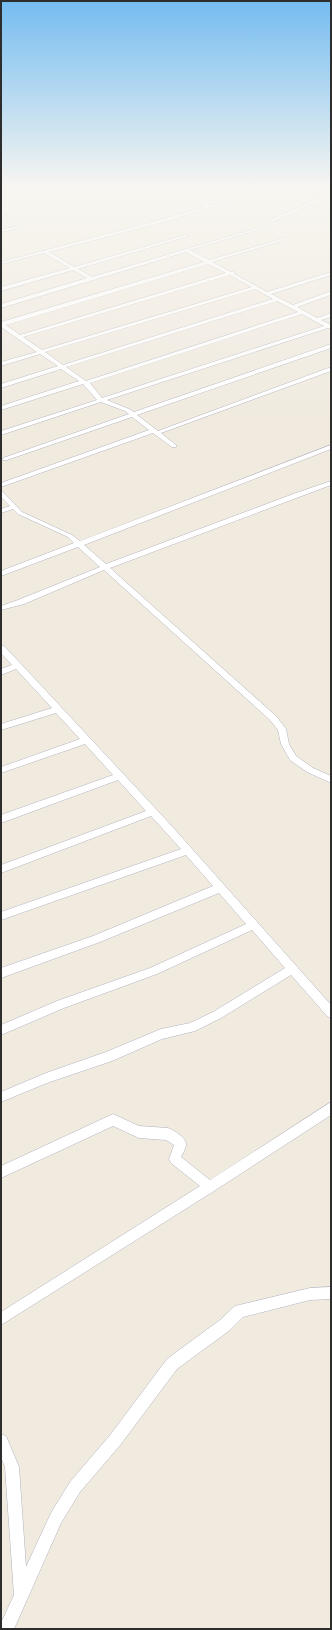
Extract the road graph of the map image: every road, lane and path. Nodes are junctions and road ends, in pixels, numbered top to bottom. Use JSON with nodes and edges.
{"nodes":[{"id":1,"x":69,"y":265,"type":"edge"},
{"id":2,"x":89,"y":265,"type":"edge"},
{"id":3,"x":139,"y":265,"type":"edge"},
{"id":4,"x":198,"y":265,"type":"edge"},
{"id":5,"x":215,"y":265,"type":"edge"},
{"id":6,"x":76,"y":269,"type":"junction"},
{"id":7,"x":232,"y":273,"type":"junction"},
{"id":8,"x":331,"y":273,"type":"edge"},
{"id":9,"x":92,"y":280,"type":"junction"},
{"id":10,"x":257,"y":287,"type":"junction"},
{"id":11,"x":1,"y":289,"type":"edge"},
{"id":12,"x":268,"y":293,"type":"junction"},
{"id":13,"x":331,"y":293,"type":"edge"},
{"id":14,"x":278,"y":299,"type":"junction"},
{"id":15,"x":1,"y":306,"type":"edge"},
{"id":16,"x":292,"y":307,"type":"junction"},
{"id":17,"x":303,"y":312,"type":"junction"},
{"id":18,"x":331,"y":315,"type":"edge"},
{"id":19,"x":317,"y":320,"type":"junction"},
{"id":20,"x":1,"y":325,"type":"edge"},
{"id":21,"x":329,"y":327,"type":"edge"},
{"id":22,"x":18,"y":336,"type":"junction"},
{"id":23,"x":331,"y":346,"type":"edge"},
{"id":24,"x":40,"y":352,"type":"junction"},
{"id":25,"x":1,"y":364,"type":"edge"},
{"id":26,"x":62,"y":367,"type":"junction"},
{"id":27,"x":331,"y":369,"type":"edge"},
{"id":28,"x":84,"y":382,"type":"junction"},
{"id":29,"x":1,"y":386,"type":"edge"},
{"id":30,"x":101,"y":400,"type":"junction"},
{"id":31,"x":1,"y":408,"type":"edge"},
{"id":32,"x":133,"y":414,"type":"junction"},
{"id":33,"x":156,"y":431,"type":"junction"},
{"id":34,"x":1,"y":433,"type":"edge"},
{"id":35,"x":174,"y":446,"type":"dead end"},
{"id":36,"x":331,"y":447,"type":"edge"},
{"id":37,"x":5,"y":459,"type":"dead end"},
{"id":38,"x":331,"y":483,"type":"edge"},
{"id":39,"x":1,"y":485,"type":"edge"},
{"id":40,"x":1,"y":493,"type":"edge"},
{"id":41,"x":13,"y":507,"type":"junction"},
{"id":42,"x":1,"y":511,"type":"edge"},
{"id":43,"x":78,"y":544,"type":"junction"},
{"id":44,"x":104,"y":567,"type":"junction"},
{"id":45,"x":1,"y":574,"type":"edge"},
{"id":46,"x":1,"y":608,"type":"edge"},
{"id":47,"x":1,"y":648,"type":"edge"},
{"id":48,"x":18,"y":666,"type":"junction"},
{"id":49,"x":1,"y":672,"type":"edge"},
{"id":50,"x":58,"y":709,"type":"junction"},
{"id":51,"x":1,"y":727,"type":"edge"},
{"id":52,"x":86,"y":740,"type":"junction"},
{"id":53,"x":1,"y":770,"type":"edge"},
{"id":54,"x":120,"y":776,"type":"junction"},
{"id":55,"x":331,"y":780,"type":"edge"},
{"id":56,"x":152,"y":812,"type":"junction"},
{"id":57,"x":1,"y":819,"type":"edge"},
{"id":58,"x":187,"y":851,"type":"junction"},
{"id":59,"x":1,"y":869,"type":"edge"},
{"id":60,"x":220,"y":888,"type":"junction"},
{"id":61,"x":1,"y":916,"type":"edge"},
{"id":62,"x":252,"y":925,"type":"junction"},
{"id":63,"x":291,"y":969,"type":"junction"},
{"id":64,"x":1,"y":973,"type":"edge"},
{"id":65,"x":331,"y":1013,"type":"edge"},
{"id":66,"x":1,"y":1030,"type":"edge"},
{"id":67,"x":1,"y":1097,"type":"edge"},
{"id":68,"x":331,"y":1108,"type":"edge"},
{"id":69,"x":1,"y":1172,"type":"edge"},
{"id":70,"x":210,"y":1187,"type":"junction"},
{"id":71,"x":331,"y":1293,"type":"edge"},
{"id":72,"x":1,"y":1319,"type":"edge"},
{"id":73,"x":1,"y":1441,"type":"edge"},
{"id":74,"x":21,"y":1598,"type":"junction"},
{"id":75,"x":6,"y":1629,"type":"edge"}],
"edges":[{"from":1,"to":6,"type":"street"},
{"from":2,"to":6,"type":"street"},
{"from":3,"to":9,"type":"street"},
{"from":4,"to":20,"type":"street"},
{"from":5,"to":7,"type":"street"},
{"from":6,"to":9,"type":"street"},
{"from":6,"to":11,"type":"street"},
{"from":7,"to":10,"type":"street"},
{"from":7,"to":22,"type":"street"},
{"from":8,"to":12,"type":"street"},
{"from":9,"to":15,"type":"street"},
{"from":10,"to":12,"type":"street"},
{"from":10,"to":24,"type":"street"},
{"from":12,"to":14,"type":"street"},
{"from":13,"to":16,"type":"street"},
{"from":14,"to":16,"type":"street"},
{"from":14,"to":26,"type":"street"},
{"from":16,"to":17,"type":"street"},
{"from":17,"to":19,"type":"street"},
{"from":17,"to":28,"type":"street"},
{"from":18,"to":19,"type":"street"},
{"from":19,"to":21,"type":"street"},
{"from":20,"to":22,"type":"street"},
{"from":21,"to":30,"type":"street"},
{"from":22,"to":24,"type":"street"},
{"from":23,"to":32,"type":"street"},
{"from":24,"to":25,"type":"street"},
{"from":24,"to":26,"type":"street"},
{"from":26,"to":28,"type":"street"},
{"from":26,"to":29,"type":"street"},
{"from":27,"to":33,"type":"street"},
{"from":28,"to":30,"type":"street"},
{"from":28,"to":31,"type":"street"},
{"from":30,"to":32,"type":"street"},
{"from":30,"to":34,"type":"street"},
{"from":32,"to":33,"type":"street"},
{"from":32,"to":37,"type":"street"},
{"from":33,"to":35,"type":"street"},
{"from":33,"to":39,"type":"street"},
{"from":36,"to":43,"type":"street"},
{"from":38,"to":44,"type":"street"},
{"from":40,"to":41,"type":"street"},
{"from":41,"to":42,"type":"street"},
{"from":41,"to":43,"type":"street"},
{"from":43,"to":44,"type":"street"},
{"from":43,"to":45,"type":"street"},
{"from":44,"to":46,"type":"street"},
{"from":44,"to":55,"type":"street"},
{"from":47,"to":48,"type":"street"},
{"from":48,"to":49,"type":"street"},
{"from":48,"to":50,"type":"street"},
{"from":50,"to":51,"type":"street"},
{"from":50,"to":52,"type":"street"},
{"from":52,"to":53,"type":"street"},
{"from":52,"to":54,"type":"street"},
{"from":54,"to":56,"type":"street"},
{"from":54,"to":57,"type":"street"},
{"from":56,"to":58,"type":"street"},
{"from":56,"to":59,"type":"street"},
{"from":58,"to":60,"type":"street"},
{"from":58,"to":61,"type":"street"},
{"from":60,"to":62,"type":"street"},
{"from":60,"to":64,"type":"street"},
{"from":62,"to":63,"type":"street"},
{"from":62,"to":66,"type":"street"},
{"from":63,"to":65,"type":"street"},
{"from":63,"to":67,"type":"street"},
{"from":68,"to":70,"type":"street"},
{"from":69,"to":70,"type":"street"},
{"from":70,"to":72,"type":"street"},
{"from":71,"to":74,"type":"street"},
{"from":73,"to":74,"type":"street"},
{"from":74,"to":75,"type":"street"}]}
